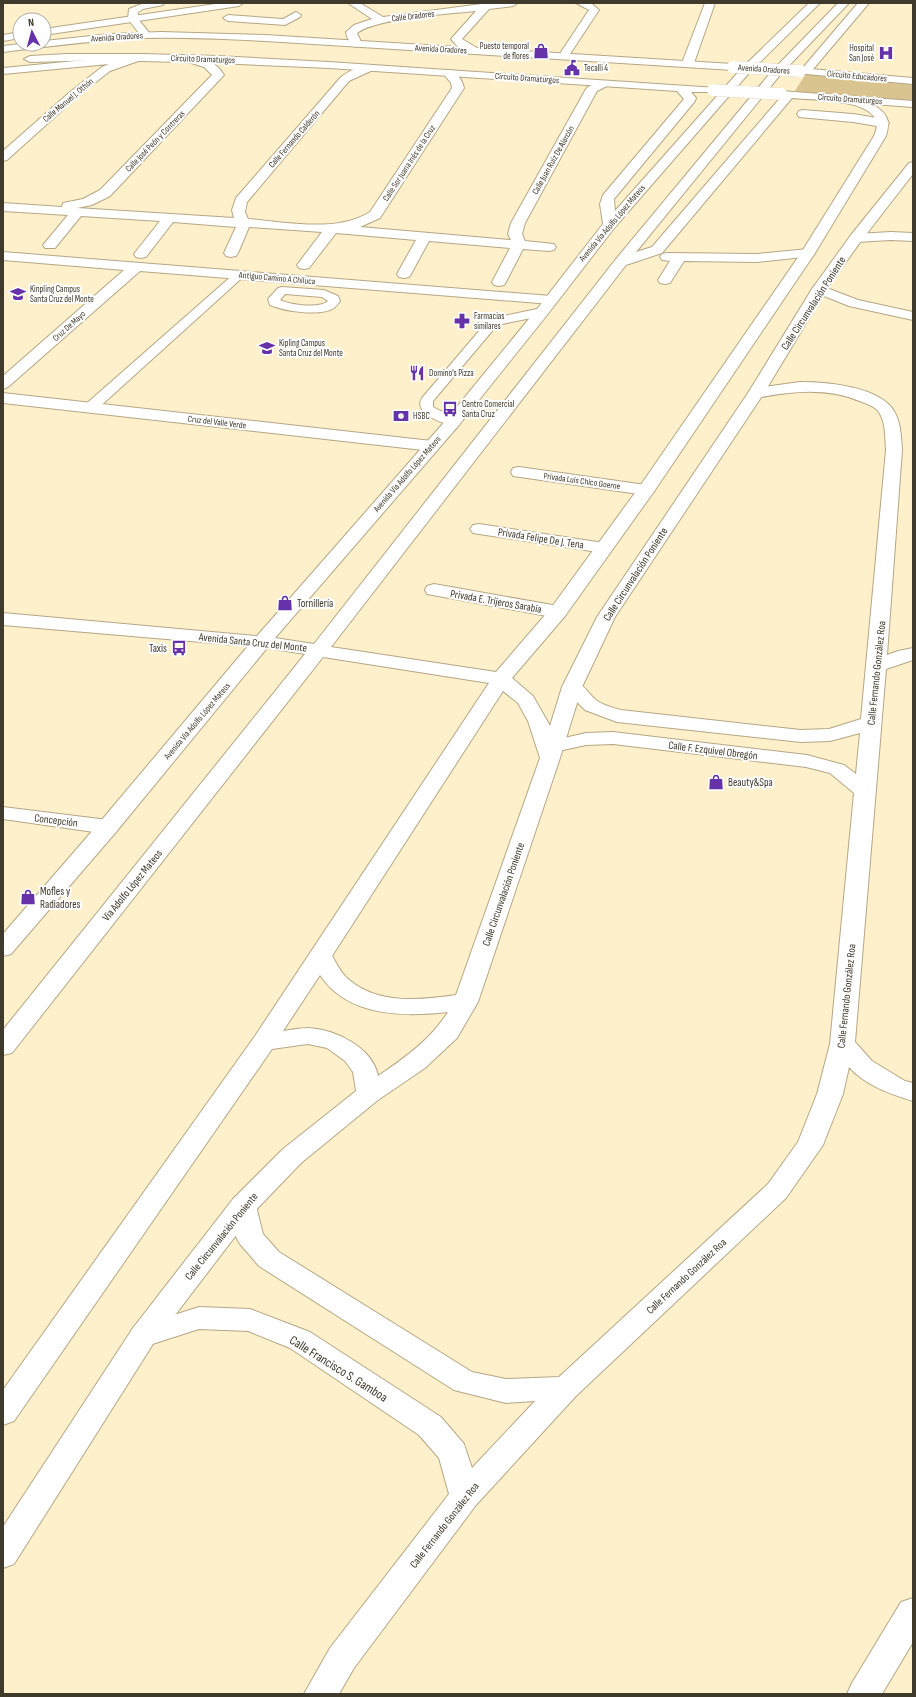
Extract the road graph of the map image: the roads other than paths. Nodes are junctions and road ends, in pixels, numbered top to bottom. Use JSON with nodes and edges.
{"nodes":[{"id":1,"x":159,"y":3,"type":"edge"},
{"id":2,"x":239,"y":3,"type":"edge"},
{"id":3,"x":353,"y":3,"type":"edge"},
{"id":4,"x":434,"y":3,"type":"edge"},
{"id":5,"x":513,"y":3,"type":"edge"},
{"id":6,"x":581,"y":3,"type":"edge"},
{"id":7,"x":710,"y":3,"type":"edge"},
{"id":8,"x":814,"y":3,"type":"edge"},
{"id":9,"x":844,"y":3,"type":"edge"},
{"id":10,"x":864,"y":3,"type":"edge"},
{"id":11,"x":485,"y":7,"type":"junction"},
{"id":12,"x":448,"y":11,"type":"junction"},
{"id":13,"x":133,"y":15,"type":"junction"},
{"id":14,"x":296,"y":15,"type":"dead end"},
{"id":15,"x":228,"y":18,"type":"dead end"},
{"id":16,"x":66,"y":20,"type":"dead end"},
{"id":17,"x":380,"y":20,"type":"junction"},
{"id":18,"x":254,"y":21,"type":"junction"},
{"id":19,"x":52,"y":30,"type":"edge"},
{"id":20,"x":146,"y":35,"type":"junction"},
{"id":21,"x":236,"y":37,"type":"junction"},
{"id":22,"x":265,"y":38,"type":"junction"},
{"id":23,"x":81,"y":40,"type":"junction"},
{"id":24,"x":357,"y":44,"type":"junction"},
{"id":25,"x":405,"y":47,"type":"junction"},
{"id":26,"x":3,"y":49,"type":"edge"},
{"id":27,"x":473,"y":50,"type":"junction"},
{"id":28,"x":564,"y":56,"type":"junction"},
{"id":29,"x":86,"y":57,"type":"junction"},
{"id":30,"x":140,"y":57,"type":"junction"},
{"id":31,"x":186,"y":58,"type":"junction"},
{"id":32,"x":3,"y":60,"type":"edge"},
{"id":33,"x":643,"y":60,"type":"junction"},
{"id":34,"x":249,"y":61,"type":"junction"},
{"id":35,"x":688,"y":64,"type":"junction"},
{"id":36,"x":375,"y":68,"type":"junction"},
{"id":37,"x":913,"y":70,"type":"edge"},
{"id":38,"x":3,"y":71,"type":"edge"},
{"id":39,"x":803,"y":71,"type":"junction"},
{"id":40,"x":449,"y":73,"type":"junction"},
{"id":41,"x":874,"y":77,"type":"junction"},
{"id":42,"x":913,"y":81,"type":"edge"},
{"id":43,"x":605,"y":83,"type":"junction"},
{"id":44,"x":620,"y":84,"type":"junction"},
{"id":45,"x":680,"y":88,"type":"junction"},
{"id":46,"x":785,"y":94,"type":"junction"},
{"id":47,"x":849,"y":99,"type":"junction"},
{"id":48,"x":913,"y":104,"type":"edge"},
{"id":49,"x":803,"y":114,"type":"dead end"},
{"id":50,"x":913,"y":114,"type":"edge"},
{"id":51,"x":882,"y":119,"type":"junction"},
{"id":52,"x":3,"y":157,"type":"edge"},
{"id":53,"x":913,"y":166,"type":"edge"},
{"id":54,"x":3,"y":207,"type":"edge"},
{"id":55,"x":52,"y":210,"type":"junction"},
{"id":56,"x":78,"y":212,"type":"junction"},
{"id":57,"x":170,"y":218,"type":"junction"},
{"id":58,"x":244,"y":223,"type":"junction"},
{"id":59,"x":610,"y":224,"type":"junction"},
{"id":60,"x":332,"y":229,"type":"junction"},
{"id":61,"x":425,"y":237,"type":"junction"},
{"id":62,"x":913,"y":237,"type":"edge"},
{"id":63,"x":856,"y":238,"type":"junction"},
{"id":64,"x":519,"y":244,"type":"junction"},
{"id":65,"x":50,"y":245,"type":"dead end"},
{"id":66,"x":549,"y":247,"type":"dead end"},
{"id":67,"x":231,"y":253,"type":"dead end"},
{"id":68,"x":808,"y":253,"type":"junction"},
{"id":69,"x":3,"y":256,"type":"edge"},
{"id":70,"x":138,"y":261,"type":"junction"},
{"id":71,"x":620,"y":262,"type":"junction"},
{"id":72,"x":304,"y":265,"type":"dead end"},
{"id":73,"x":404,"y":274,"type":"dead end"},
{"id":74,"x":239,"y":275,"type":"junction"},
{"id":75,"x":665,"y":280,"type":"dead end"},
{"id":76,"x":499,"y":282,"type":"dead end"},
{"id":77,"x":819,"y":289,"type":"junction"},
{"id":78,"x":551,"y":300,"type":"junction"},
{"id":79,"x":542,"y":312,"type":"junction"},
{"id":80,"x":913,"y":316,"type":"edge"},
{"id":81,"x":3,"y":384,"type":"edge"},
{"id":82,"x":756,"y":393,"type":"junction"},
{"id":83,"x":3,"y":398,"type":"edge"},
{"id":84,"x":91,"y":407,"type":"junction"},
{"id":85,"x":453,"y":422,"type":"junction"},
{"id":86,"x":432,"y":446,"type":"junction"},
{"id":87,"x":519,"y":472,"type":"dead end"},
{"id":88,"x":646,"y":490,"type":"junction"},
{"id":89,"x":479,"y":529,"type":"dead end"},
{"id":90,"x":604,"y":548,"type":"junction"},
{"id":91,"x":434,"y":590,"type":"dead end"},
{"id":92,"x":558,"y":612,"type":"junction"},
{"id":93,"x":3,"y":618,"type":"edge"},
{"id":94,"x":262,"y":642,"type":"junction"},
{"id":95,"x":320,"y":650,"type":"junction"},
{"id":96,"x":913,"y":654,"type":"edge"},
{"id":97,"x":877,"y":666,"type":"junction"},
{"id":98,"x":501,"y":679,"type":"junction"},
{"id":99,"x":572,"y":688,"type":"junction"},
{"id":100,"x":870,"y":723,"type":"junction"},
{"id":101,"x":552,"y":752,"type":"junction"},
{"id":102,"x":865,"y":791,"type":"junction"},
{"id":103,"x":3,"y":813,"type":"edge"},
{"id":104,"x":108,"y":827,"type":"junction"},
{"id":105,"x":3,"y":949,"type":"edge"},
{"id":106,"x":320,"y":956,"type":"junction"},
{"id":107,"x":466,"y":1002,"type":"junction"},
{"id":108,"x":264,"y":1042,"type":"junction"},
{"id":109,"x":842,"y":1044,"type":"junction"},
{"id":110,"x":3,"y":1047,"type":"edge"},
{"id":111,"x":913,"y":1092,"type":"edge"},
{"id":112,"x":369,"y":1094,"type":"junction"},
{"id":113,"x":243,"y":1206,"type":"junction"},
{"id":114,"x":142,"y":1336,"type":"junction"},
{"id":115,"x":566,"y":1388,"type":"junction"},
{"id":116,"x":3,"y":1413,"type":"edge"},
{"id":117,"x":465,"y":1496,"type":"junction"},
{"id":118,"x":3,"y":1554,"type":"edge"},
{"id":119,"x":913,"y":1612,"type":"edge"},
{"id":120,"x":321,"y":1694,"type":"edge"},
{"id":121,"x":864,"y":1694,"type":"edge"}],
"edges":[{"from":1,"to":13,"type":"main road"},
{"from":2,"to":13,"type":"lane"},
{"from":3,"to":17,"type":"main road"},
{"from":4,"to":12,"type":"main road"},
{"from":5,"to":11,"type":"main road","name":"Calle Oradores"},
{"from":6,"to":28,"type":"main road"},
{"from":7,"to":35,"type":"main road"},
{"from":8,"to":59,"type":"main road","name":"Avenida Via Adolfo López Mateos"},
{"from":9,"to":71,"type":"main road"},
{"from":10,"to":39,"type":"main road"},
{"from":11,"to":12,"type":"main road","name":"Calle Oradores"},
{"from":11,"to":27,"type":"main road"},
{"from":12,"to":17,"type":"main road","name":"Calle Oradores"},
{"from":13,"to":16,"type":"lane"},
{"from":13,"to":19,"type":"lane"},
{"from":13,"to":20,"type":"main road"},
{"from":14,"to":18,"type":"main road"},
{"from":15,"to":18,"type":"main road"},
{"from":17,"to":24,"type":"main road","name":"Calle Oradores"},
{"from":18,"to":21,"type":"main road"},
{"from":20,"to":21,"type":"main road","name":"Avenida Oradores"},
{"from":20,"to":23,"type":"main road","name":"Avenida Oradores"},
{"from":21,"to":22,"type":"main road","name":"Avenida Oradores"},
{"from":22,"to":24,"type":"main road","name":"Avenida Oradores"},
{"from":22,"to":34,"type":"main road"},
{"from":23,"to":26,"type":"main road"},
{"from":23,"to":29,"type":"main road"},
{"from":24,"to":25,"type":"main road","name":"Avenida Oradores"},
{"from":25,"to":27,"type":"main road","name":"Avenida Oradores"},
{"from":25,"to":36,"type":"main road"},
{"from":27,"to":28,"type":"main road","name":"Avenida Oradores"},
{"from":28,"to":33,"type":"main road","name":"Avenida Oradores"},
{"from":29,"to":30,"type":"main road","name":"Circuito Dramaturgos"},
{"from":29,"to":32,"type":"main road"},
{"from":30,"to":31,"type":"main road","name":"Circuito Dramaturgos"},
{"from":30,"to":38,"type":"main road","name":"Circuito Dramaturgos"},
{"from":30,"to":52,"type":"main road","name":"Calle Manuel J. Othón"},
{"from":31,"to":34,"type":"main road","name":"Circuito Dramaturgos"},
{"from":31,"to":55,"type":"main road","name":"Calle José Peón y Contreras"},
{"from":33,"to":35,"type":"main road","name":"Avenida Oradores"},
{"from":33,"to":44,"type":"main road"},
{"from":34,"to":36,"type":"main road","name":"Circuito Dramaturgos"},
{"from":35,"to":39,"type":"main road","name":"Avenida Oradores","bridge":true},
{"from":36,"to":40,"type":"main road","name":"Circuito Dramaturgos"},
{"from":36,"to":58,"type":"main road","name":"Calle Fernando Calderón"},
{"from":37,"to":41,"type":"main road"},
{"from":39,"to":41,"type":"main road","name":"Circuito Educadores"},
{"from":40,"to":43,"type":"main road","name":"Circuito Dramaturgos"},
{"from":40,"to":60,"type":"main road","name":"Calle Sor Juana Inés de la Cruz"},
{"from":41,"to":42,"type":"main road","name":"Circuito Educadores"},
{"from":43,"to":44,"type":"main road","name":"Circuito Dramaturgos"},
{"from":43,"to":64,"type":"main road","name":"Calle Juan Ruíz De Alarcón"},
{"from":44,"to":45,"type":"main road","name":"Circuito Dramaturgos"},
{"from":45,"to":46,"type":"main road","name":"Circuito Dramaturgos","bridge":true},
{"from":45,"to":59,"type":"main road"},
{"from":46,"to":47,"type":"main road","name":"Circuito Dramaturgos"},
{"from":46,"to":71,"type":"main road"},
{"from":47,"to":48,"type":"main road","name":"Circuito Dramaturgos"},
{"from":47,"to":51,"type":"main road"},
{"from":49,"to":51,"type":"main road"},
{"from":50,"to":51,"type":"main road"},
{"from":51,"to":68,"type":"main road"},
{"from":53,"to":63,"type":"main road","name":"Calle Circunvalación Poniente"},
{"from":54,"to":55,"type":"main road"},
{"from":55,"to":56,"type":"main road"},
{"from":56,"to":57,"type":"main road"},
{"from":56,"to":65,"type":"main road"},
{"from":57,"to":58,"type":"main road"},
{"from":57,"to":70,"type":"main road","name":"Cruz De Mayo"},
{"from":58,"to":60,"type":"main road"},
{"from":58,"to":67,"type":"main road"},
{"from":59,"to":78,"type":"main road","name":"Avenida Via Adolfo López Mateos"},
{"from":60,"to":61,"type":"main road"},
{"from":60,"to":72,"type":"main road"},
{"from":61,"to":64,"type":"main road"},
{"from":61,"to":73,"type":"main road"},
{"from":62,"to":63,"type":"main road"},
{"from":63,"to":77,"type":"main road","name":"Calle Circunvalación Poniente"},
{"from":64,"to":66,"type":"main road"},
{"from":64,"to":76,"type":"main road"},
{"from":68,"to":75,"type":"main road"},
{"from":68,"to":88,"type":"main road"},
{"from":69,"to":70,"type":"main road","name":"Antiguo Camino A Chiluca"},
{"from":70,"to":74,"type":"main road","name":"Antiguo Camino A Chiluca"},
{"from":70,"to":81,"type":"main road","name":"Cruz De Mayo"},
{"from":71,"to":95,"type":"main road"},
{"from":74,"to":78,"type":"main road","name":"Antiguo Camino A Chiluca"},
{"from":74,"to":84,"type":"lane"},
{"from":77,"to":80,"type":"main road"},
{"from":77,"to":82,"type":"main road","name":"Calle Circunvalación Poniente"},
{"from":78,"to":79,"type":"main road","name":"Avenida Via Adolfo López Mateos"},
{"from":79,"to":85,"type":"main road","name":"Avenida Via Adolfo López Mateos"},
{"from":79,"to":85,"type":"lane"},
{"from":82,"to":97,"type":"main road","name":"Calle Fernando González Roa"},
{"from":82,"to":99,"type":"main road","name":"Calle Circunvalación Poniente"},
{"from":83,"to":84,"type":"main road","name":"Cruz del Valle Verde"},
{"from":84,"to":86,"type":"main road","name":"Cruz del Valle Verde"},
{"from":85,"to":86,"type":"main road","name":"Avenida Via Adolfo López Mateos"},
{"from":86,"to":94,"type":"main road","name":"Avenida Via Adolfo López Mateos"},
{"from":87,"to":88,"type":"main road","name":"Privada Luis Chico Goerne"},
{"from":88,"to":90,"type":"main road"},
{"from":89,"to":90,"type":"main road","name":"Privada Felipe De J. Tena"},
{"from":90,"to":92,"type":"main road"},
{"from":91,"to":92,"type":"main road","name":"Privada E. Trijeros Sarabia"},
{"from":92,"to":98,"type":"main road"},
{"from":93,"to":94,"type":"main road","name":"Avenida Santa Cruz del Monte"},
{"from":94,"to":95,"type":"main road","name":"Avenida Santa Cruz del Monte"},
{"from":94,"to":104,"type":"main road","name":"Avenida Via Adolfo López Mateos"},
{"from":95,"to":98,"type":"main road","name":"Avenida Santa Cruz del Monte"},
{"from":95,"to":110,"type":"main road","name":"Via Adolfo López Mateos"},
{"from":96,"to":97,"type":"main road"},
{"from":97,"to":100,"type":"main road","name":"Calle Fernando González Roa"},
{"from":98,"to":101,"type":"main road"},
{"from":98,"to":106,"type":"main road"},
{"from":99,"to":100,"type":"main road","name":"Calle F. Ezquivel Obregón"},
{"from":99,"to":101,"type":"main road","name":"Calle Circunvalación Poniente"},
{"from":100,"to":102,"type":"main road","name":"Calle Fernando González Roa"},
{"from":101,"to":102,"type":"main road","name":"Calle F. Ezquivel Obregón"},
{"from":101,"to":107,"type":"main road","name":"Calle Circunvalación Poniente"},
{"from":102,"to":109,"type":"main road","name":"Calle Fernando González Roa"},
{"from":103,"to":104,"type":"main road","name":"Concepción"},
{"from":104,"to":105,"type":"main road","name":"Avenida Via Adolfo López Mateos"},
{"from":106,"to":107,"type":"main road"},
{"from":106,"to":108,"type":"main road"},
{"from":107,"to":112,"type":"main road","name":"Calle Circunvalación Poniente"},
{"from":108,"to":112,"type":"main road"},
{"from":108,"to":116,"type":"main road"},
{"from":109,"to":111,"type":"main road"},
{"from":109,"to":115,"type":"main road","name":"Calle Fernando González Roa"},
{"from":112,"to":113,"type":"main road","name":"Calle Circunvalación Poniente"},
{"from":113,"to":114,"type":"main road","name":"Calle Circunvalación Poniente"},
{"from":113,"to":115,"type":"main road"},
{"from":114,"to":117,"type":"main road","name":"Calle Francisco S. Gamboa"},
{"from":114,"to":118,"type":"main road","name":"Calle Circunvalación Poniente"},
{"from":115,"to":117,"type":"main road","name":"Calle Fernando González Roa"},
{"from":117,"to":120,"type":"main road","name":"Calle Fernando González Roa"},
{"from":119,"to":121,"type":"main road"}]}
